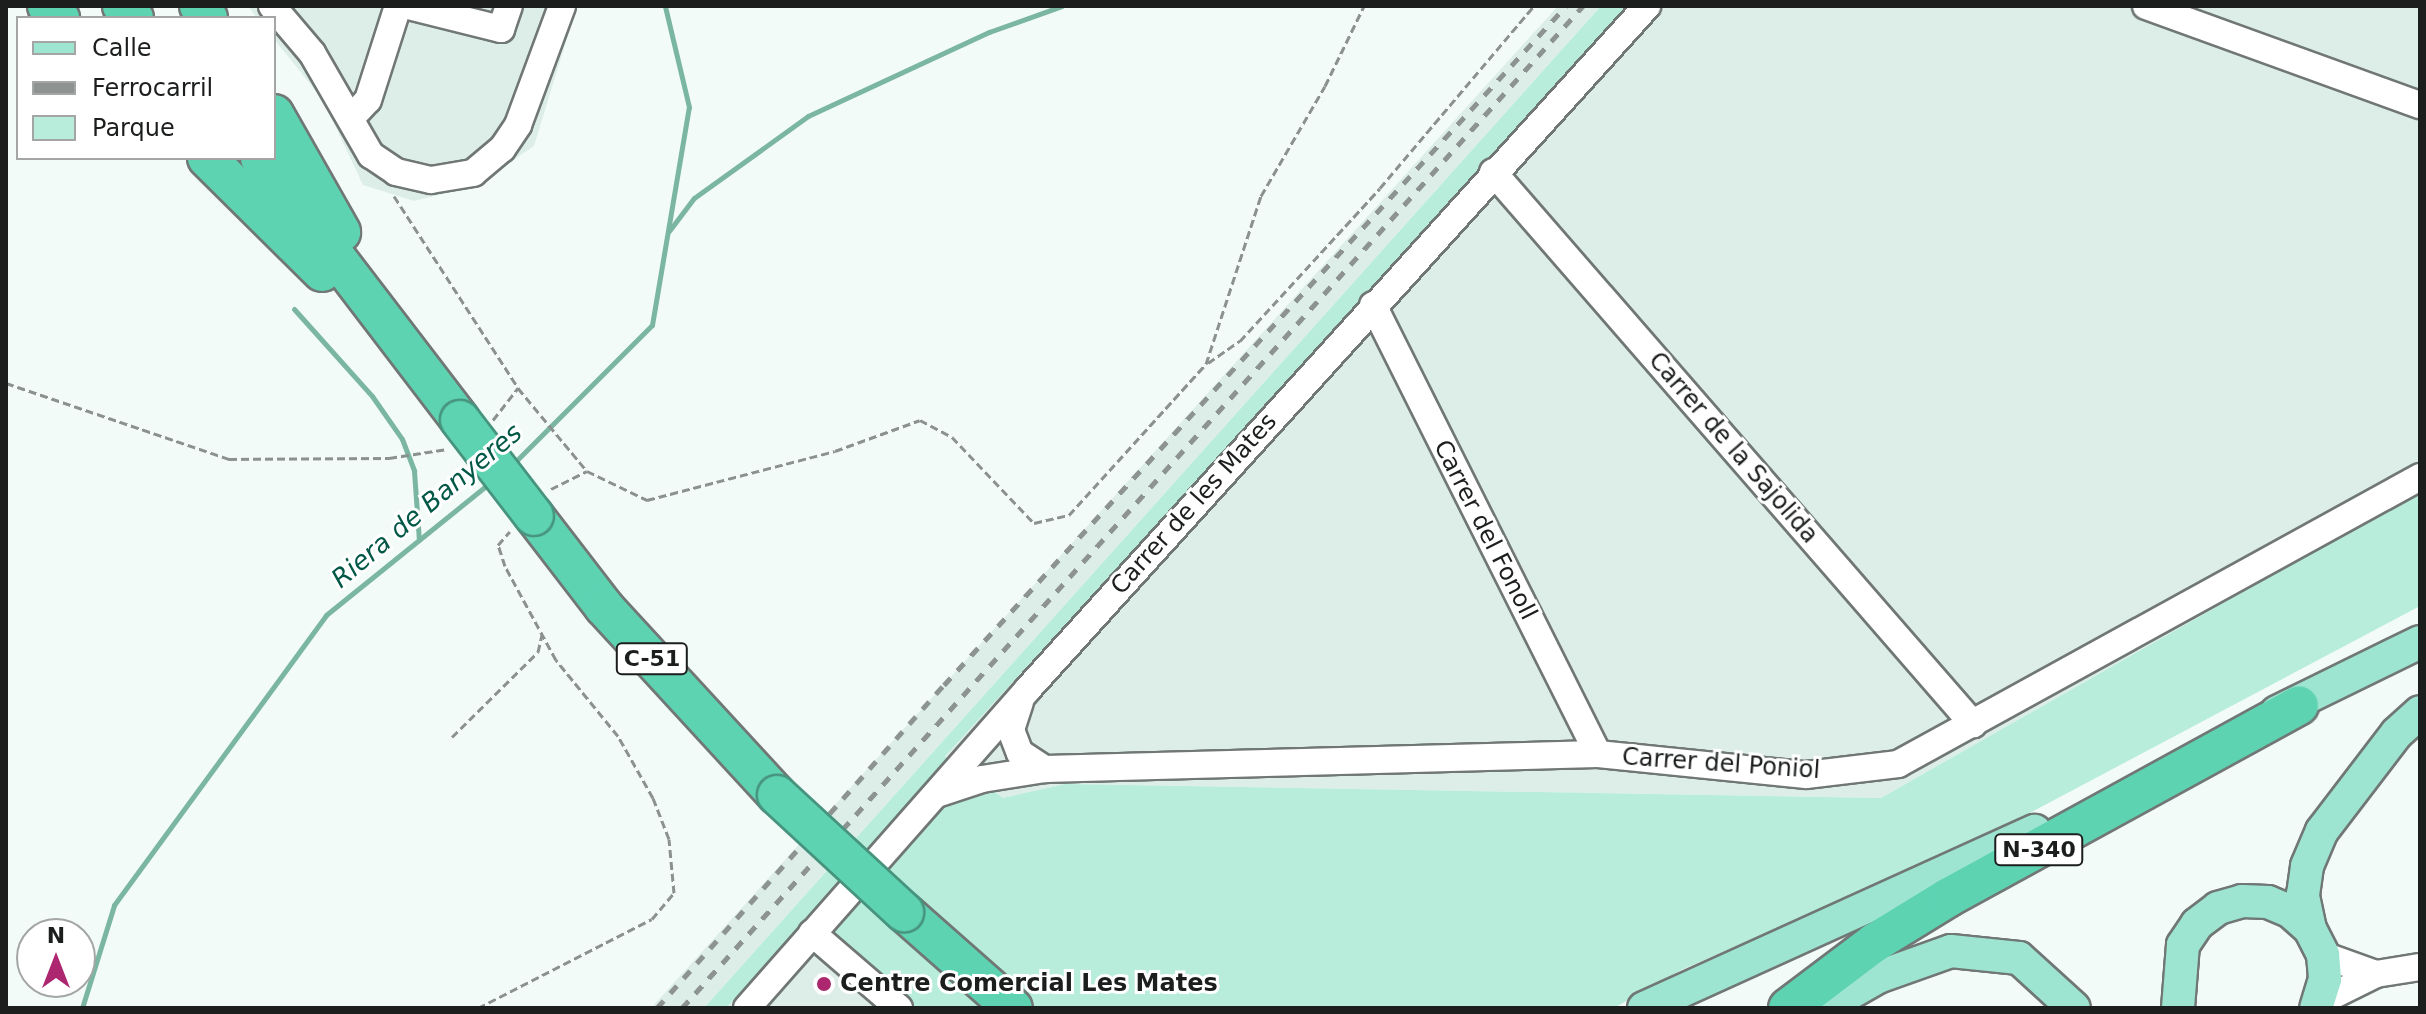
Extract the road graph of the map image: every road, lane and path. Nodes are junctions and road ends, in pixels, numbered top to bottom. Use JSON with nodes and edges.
{"nodes":[{"id":1,"x":272,"y":6,"type":"edge"},
{"id":2,"x":398,"y":6,"type":"edge"},
{"id":3,"x":408,"y":6,"type":"edge"},
{"id":4,"x":509,"y":6,"type":"edge"},
{"id":5,"x":562,"y":6,"type":"edge"},
{"id":6,"x":1364,"y":6,"type":"edge"},
{"id":7,"x":1534,"y":6,"type":"edge"},
{"id":8,"x":1647,"y":6,"type":"edge"},
{"id":9,"x":2146,"y":6,"type":"edge"},
{"id":10,"x":2420,"y":105,"type":"edge"},
{"id":11,"x":276,"y":117,"type":"edge"},
{"id":12,"x":352,"y":117,"type":"junction"},
{"id":13,"x":377,"y":159,"type":"junction"},
{"id":14,"x":209,"y":160,"type":"edge"},
{"id":15,"x":262,"y":160,"type":"edge"},
{"id":16,"x":1493,"y":172,"type":"junction"},
{"id":17,"x":1373,"y":305,"type":"junction"},
{"id":18,"x":1206,"y":364,"type":"junction"},
{"id":19,"x":431,"y":382,"type":"junction"},
{"id":20,"x":6,"y":383,"type":"edge"},
{"id":21,"x":418,"y":454,"type":"dead end"},
{"id":22,"x":587,"y":471,"type":"junction"},
{"id":23,"x":2420,"y":477,"type":"edge"},
{"id":24,"x":534,"y":509,"type":"junction"},
{"id":25,"x":542,"y":634,"type":"junction"},
{"id":26,"x":2420,"y":642,"type":"edge"},
{"id":27,"x":1028,"y":689,"type":"junction"},
{"id":28,"x":2299,"y":705,"type":"junction"},
{"id":29,"x":2420,"y":712,"type":"edge"},
{"id":30,"x":1973,"y":724,"type":"junction"},
{"id":31,"x":452,"y":737,"type":"dead end"},
{"id":32,"x":979,"y":745,"type":"junction"},
{"id":33,"x":1598,"y":754,"type":"junction"},
{"id":34,"x":1045,"y":769,"type":"junction"},
{"id":35,"x":937,"y":794,"type":"junction"},
{"id":36,"x":812,"y":933,"type":"junction"},
{"id":37,"x":2317,"y":942,"type":"junction"},
{"id":38,"x":2420,"y":967,"type":"edge"},
{"id":39,"x":2376,"y":974,"type":"junction"},
{"id":40,"x":2181,"y":1004,"type":"edge"},
{"id":41,"x":2318,"y":1005,"type":"edge"},
{"id":42,"x":478,"y":1008,"type":"edge"},
{"id":43,"x":747,"y":1008,"type":"edge"},
{"id":44,"x":899,"y":1008,"type":"edge"},
{"id":45,"x":1013,"y":1008,"type":"edge"},
{"id":46,"x":1644,"y":1008,"type":"edge"},
{"id":47,"x":1788,"y":1008,"type":"edge"},
{"id":48,"x":1824,"y":1008,"type":"edge"},
{"id":49,"x":2074,"y":1008,"type":"edge"}],
"edges":[{"from":1,"to":12,"type":"street"},
{"from":2,"to":12,"type":"street"},
{"from":3,"to":4,"type":"street"},
{"from":5,"to":13,"type":"street"},
{"from":6,"to":18,"type":"path"},
{"from":7,"to":18,"type":"path"},
{"from":8,"to":16,"type":"street","name":"Carrer de les Mates"},
{"from":9,"to":10,"type":"street"},
{"from":11,"to":19,"type":"highway"},
{"from":12,"to":13,"type":"street"},
{"from":13,"to":22,"type":"path"},
{"from":14,"to":19,"type":"highway","number":"C-51"},
{"from":15,"to":19,"type":"highway","number":"C-51"},
{"from":16,"to":17,"type":"street","name":"Carrer de les Mates"},
{"from":16,"to":30,"type":"street","name":"Carrer de la Sajolida"},
{"from":17,"to":27,"type":"street","name":"Carrer de les Mates"},
{"from":17,"to":33,"type":"street","name":"Carrer del Fonoll"},
{"from":18,"to":22,"type":"path"},
{"from":19,"to":24,"type":"highway","number":"C-51","bridge":true},
{"from":20,"to":21,"type":"path"},
{"from":22,"to":24,"type":"path"},
{"from":23,"to":30,"type":"street","name":"Carrer del Poniol"},
{"from":24,"to":25,"type":"path"},
{"from":24,"to":45,"type":"highway","number":"C-51","bridge":true},
{"from":25,"to":31,"type":"path"},
{"from":25,"to":42,"type":"path"},
{"from":26,"to":28,"type":"main road","number":"N-340"},
{"from":27,"to":32,"type":"street","name":"Carrer de les Mates"},
{"from":27,"to":34,"type":"street"},
{"from":28,"to":46,"type":"main road"},
{"from":28,"to":47,"type":"highway","number":"N-340"},
{"from":29,"to":37,"type":"main road"},
{"from":30,"to":33,"type":"street","name":"Carrer del Poniol"},
{"from":32,"to":34,"type":"street","name":"Carrer del Poniol"},
{"from":32,"to":35,"type":"street","name":"Carrer de les Mates"},
{"from":33,"to":34,"type":"street","name":"Carrer del Poniol"},
{"from":34,"to":35,"type":"street","name":"Carrer del Poniol"},
{"from":35,"to":36,"type":"street","name":"Carrer de les Mates"},
{"from":36,"to":43,"type":"street","name":"Carrer de les Mates"},
{"from":36,"to":44,"type":"street"},
{"from":37,"to":39,"type":"street"},
{"from":37,"to":40,"type":"main road"},
{"from":37,"to":41,"type":"main road"},
{"from":38,"to":39,"type":"street"},
{"from":39,"to":41,"type":"street"},
{"from":48,"to":49,"type":"main road"}]}
